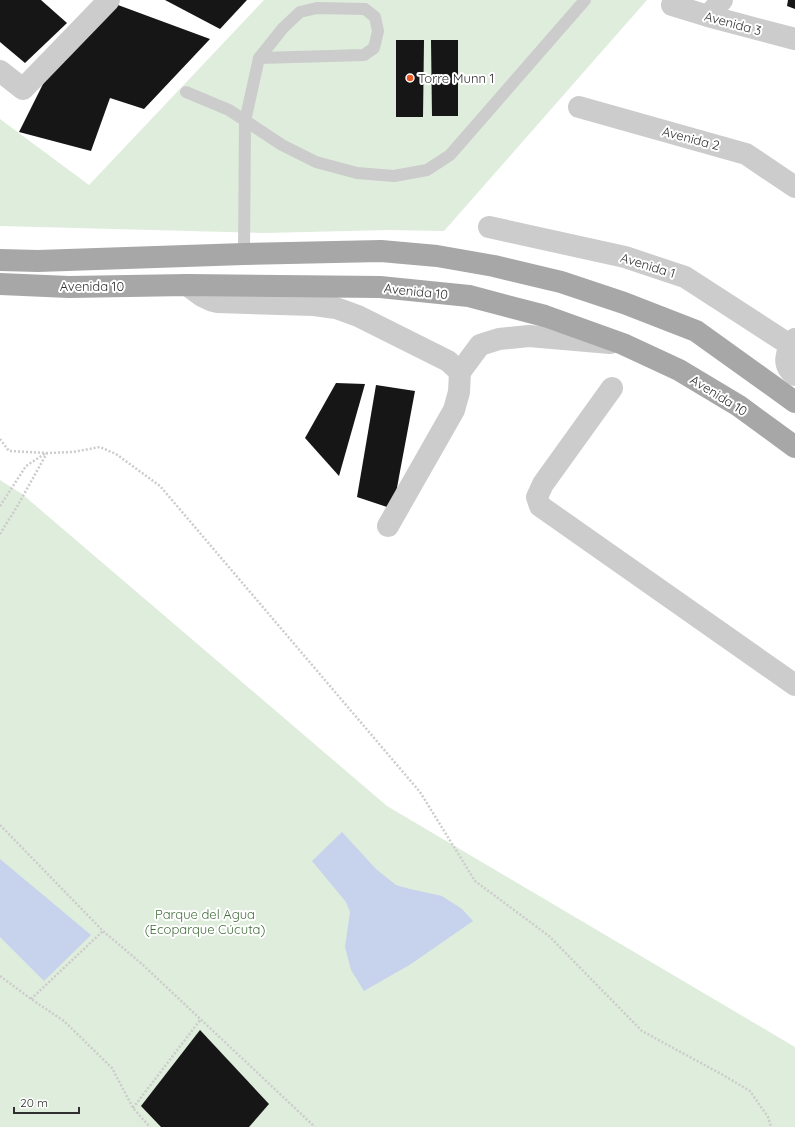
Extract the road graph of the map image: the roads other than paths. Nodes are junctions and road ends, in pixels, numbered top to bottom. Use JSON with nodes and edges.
{"nodes":[{"id":1,"x":109,"y":0,"type":"edge"},
{"id":2,"x":585,"y":0,"type":"edge"},
{"id":3,"x":722,"y":0,"type":"edge"},
{"id":4,"x":672,"y":5,"type":"dead end"},
{"id":5,"x":708,"y":16,"type":"junction"},
{"id":6,"x":795,"y":39,"type":"edge"},
{"id":7,"x":259,"y":58,"type":"junction"},
{"id":8,"x":0,"y":71,"type":"edge"},
{"id":9,"x":186,"y":92,"type":"dead end"},
{"id":10,"x":579,"y":107,"type":"dead end"},
{"id":11,"x":245,"y":121,"type":"junction"},
{"id":12,"x":795,"y":187,"type":"edge"},
{"id":13,"x":489,"y":227,"type":"dead end"},
{"id":14,"x":244,"y":254,"type":"junction"},
{"id":15,"x":0,"y":260,"type":"edge"},
{"id":16,"x":0,"y":284,"type":"edge"},
{"id":17,"x":187,"y":285,"type":"junction"},
{"id":18,"x":793,"y":342,"type":"edge"},
{"id":19,"x":623,"y":344,"type":"junction"},
{"id":20,"x":460,"y":372,"type":"junction"},
{"id":21,"x":795,"y":375,"type":"edge"},
{"id":22,"x":612,"y":388,"type":"dead end"},
{"id":23,"x":795,"y":402,"type":"edge"},
{"id":24,"x":795,"y":447,"type":"edge"},
{"id":25,"x":388,"y":526,"type":"dead end"},
{"id":26,"x":795,"y":685,"type":"edge"}],
"edges":[{"from":1,"to":8,"type":"street"},
{"from":2,"to":11,"type":"lane"},
{"from":3,"to":5,"type":"street"},
{"from":4,"to":5,"type":"street","name":"Avenida 3"},
{"from":5,"to":6,"type":"street","name":"Avenida 3"},
{"from":7,"to":7,"type":"lane"},
{"from":7,"to":11,"type":"lane"},
{"from":9,"to":11,"type":"lane"},
{"from":10,"to":12,"type":"street","name":"Avenida 2"},
{"from":11,"to":14,"type":"lane"},
{"from":13,"to":18,"type":"street","name":"Avenida 1"},
{"from":14,"to":15,"type":"main road","name":"Avenida 10"},
{"from":14,"to":23,"type":"main road","name":"Avenida 10"},
{"from":16,"to":17,"type":"main road","name":"Avenida 10"},
{"from":17,"to":19,"type":"main road","name":"Avenida 10"},
{"from":17,"to":20,"type":"street"},
{"from":18,"to":21,"type":"street"},
{"from":19,"to":20,"type":"street"},
{"from":19,"to":24,"type":"main road","name":"Avenida 10"},
{"from":20,"to":25,"type":"street"},
{"from":22,"to":26,"type":"street"}]}
